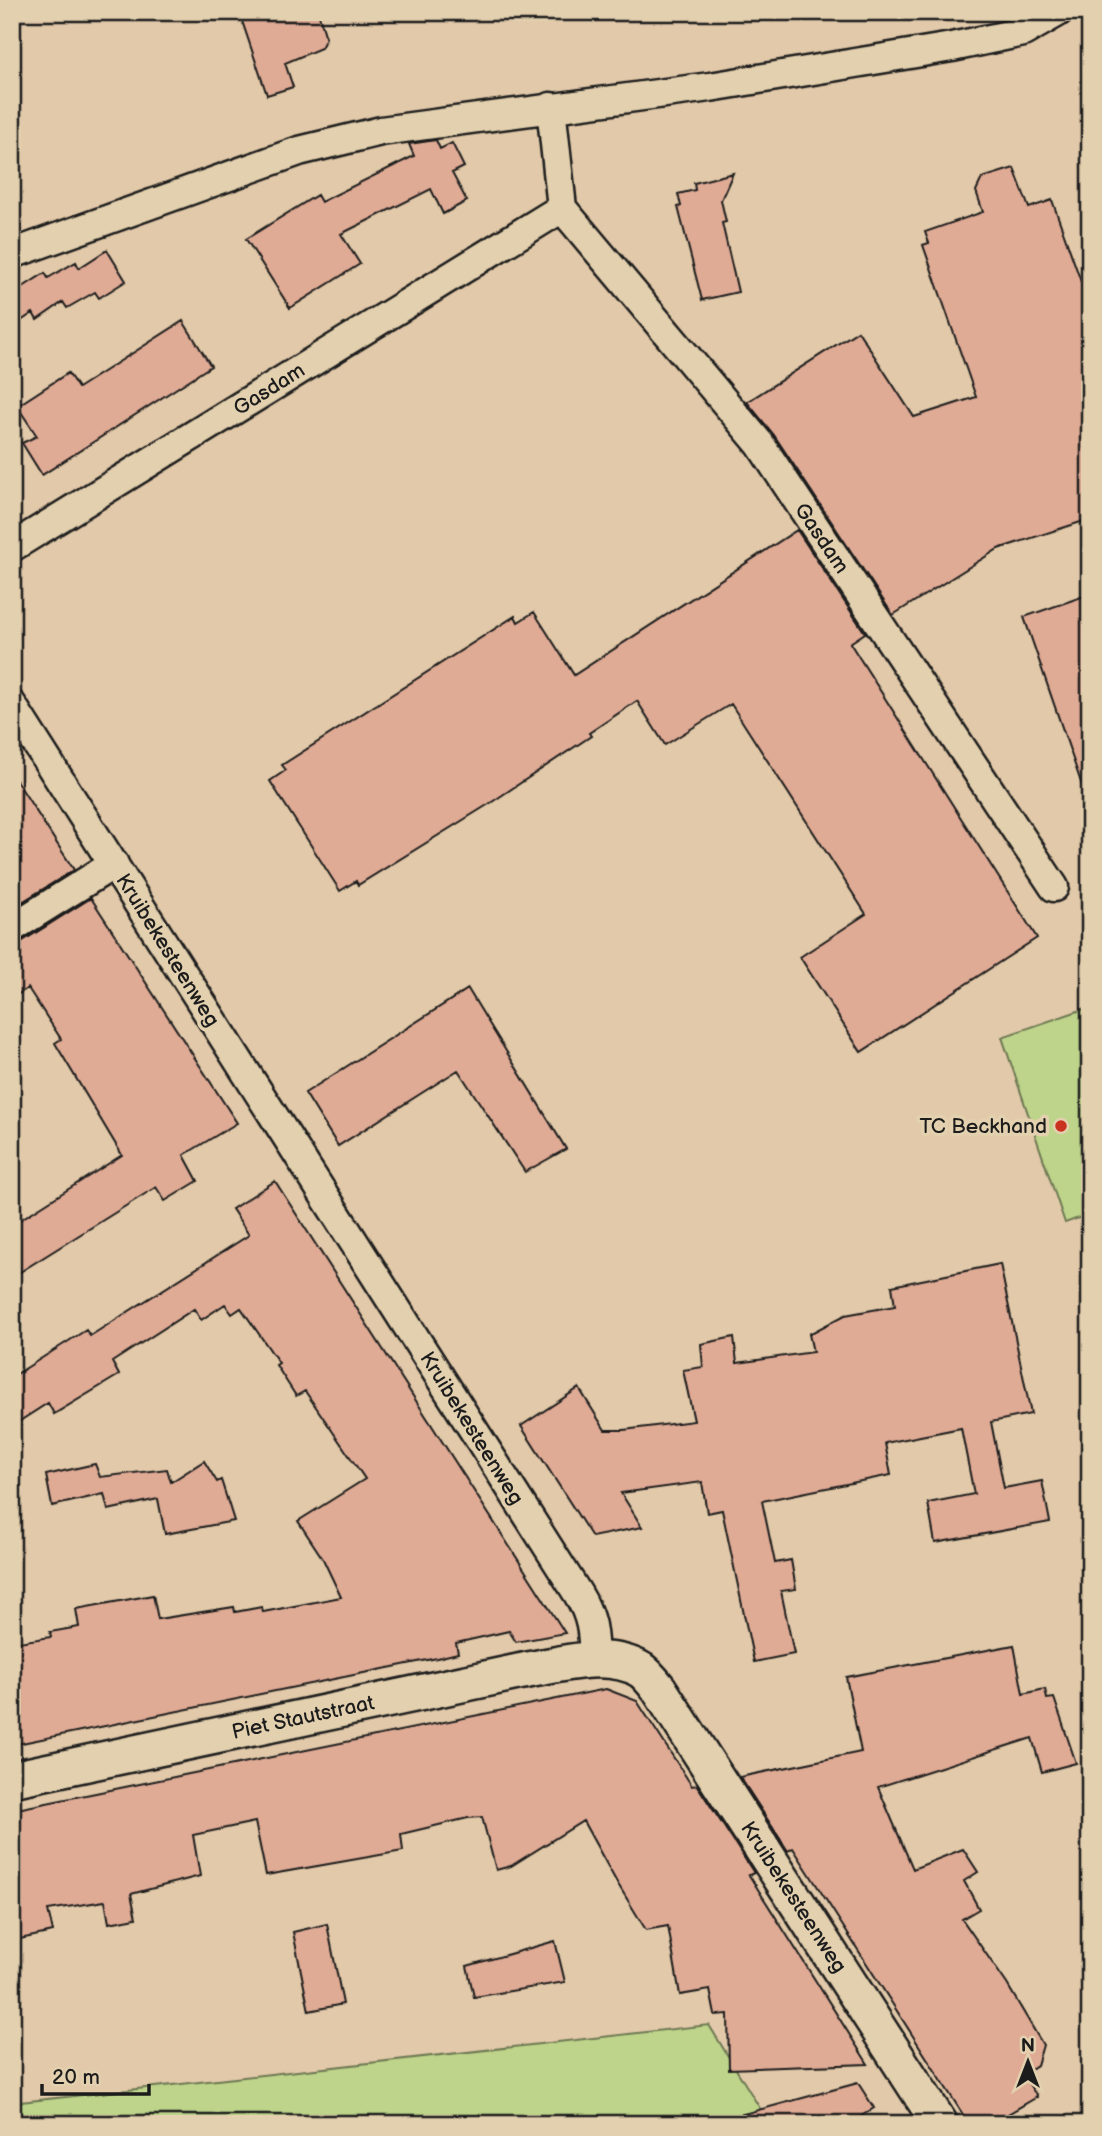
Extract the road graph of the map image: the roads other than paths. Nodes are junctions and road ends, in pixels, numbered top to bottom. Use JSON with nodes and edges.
{"nodes":[{"id":1,"x":1058,"y":12,"type":"edge"},
{"id":2,"x":551,"y":107,"type":"junction"},
{"id":3,"x":562,"y":208,"type":"junction"},
{"id":4,"x":12,"y":254,"type":"edge"},
{"id":5,"x":12,"y":547,"type":"edge"},
{"id":6,"x":12,"y":705,"type":"edge"},
{"id":7,"x":114,"y":864,"type":"junction"},
{"id":8,"x":1054,"y":887,"type":"dead end"},
{"id":9,"x":12,"y":928,"type":"edge"},
{"id":10,"x":594,"y":1659,"type":"junction"},
{"id":11,"x":12,"y":1779,"type":"edge"},
{"id":12,"x":940,"y":2124,"type":"edge"}],
"edges":[{"from":1,"to":2,"type":"street"},
{"from":2,"to":3,"type":"street"},
{"from":2,"to":4,"type":"street"},
{"from":3,"to":5,"type":"street","name":"Gasdam"},
{"from":3,"to":8,"type":"street","name":"Gasdam"},
{"from":6,"to":7,"type":"street","name":"Kruibekesteenweg"},
{"from":7,"to":9,"type":"street"},
{"from":7,"to":10,"type":"street","name":"Kruibekesteenweg"},
{"from":10,"to":11,"type":"street","name":"Piet Stautstraat"},
{"from":10,"to":12,"type":"street","name":"Kruibekesteenweg"}]}
